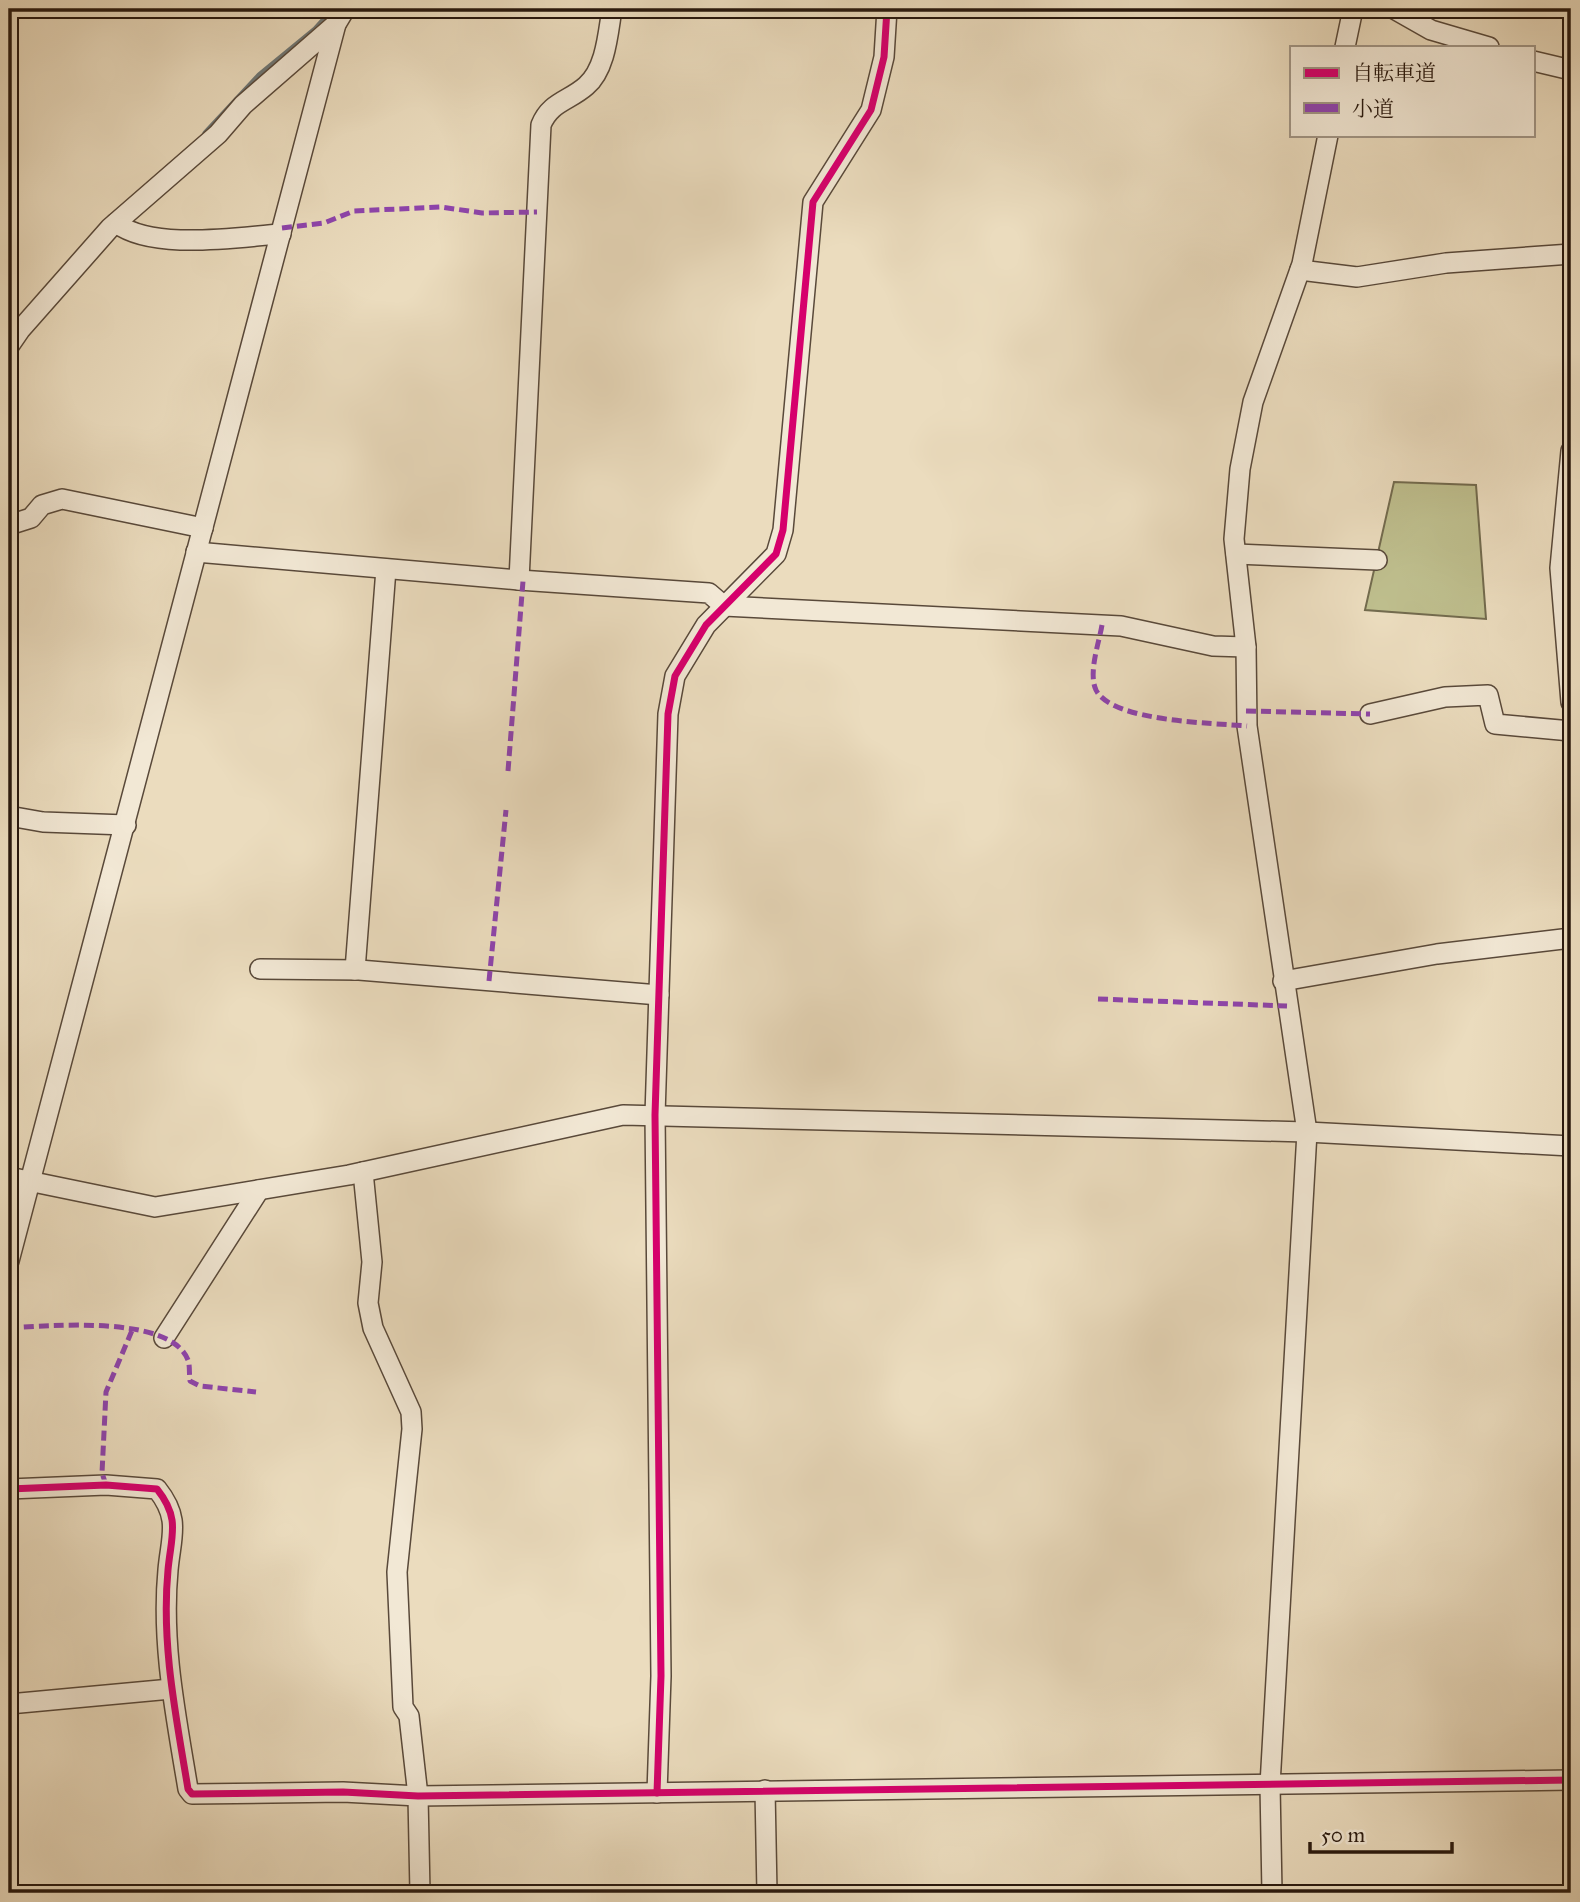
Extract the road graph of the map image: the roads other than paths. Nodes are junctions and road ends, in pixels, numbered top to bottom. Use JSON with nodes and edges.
{"nodes":[{"id":1,"x":612,"y":9,"type":"edge"},
{"id":2,"x":887,"y":9,"type":"edge"},
{"id":3,"x":1353,"y":9,"type":"edge"},
{"id":4,"x":1394,"y":9,"type":"edge"},
{"id":5,"x":341,"y":16,"type":"edge"},
{"id":6,"x":1345,"y":46,"type":"edge"},
{"id":7,"x":1486,"y":46,"type":"edge"},
{"id":8,"x":1534,"y":61,"type":"edge"},
{"id":9,"x":1571,"y":70,"type":"edge"},
{"id":10,"x":1328,"y":136,"type":"edge"},
{"id":11,"x":116,"y":223,"type":"junction"},
{"id":12,"x":281,"y":234,"type":"junction"},
{"id":13,"x":1571,"y":254,"type":"edge"},
{"id":14,"x":1300,"y":270,"type":"junction"},
{"id":15,"x":9,"y":346,"type":"edge"},
{"id":16,"x":1571,"y":451,"type":"edge"},
{"id":17,"x":9,"y":525,"type":"edge"},
{"id":18,"x":203,"y":527,"type":"junction"},
{"id":19,"x":196,"y":552,"type":"junction"},
{"id":20,"x":1236,"y":554,"type":"junction"},
{"id":21,"x":1377,"y":560,"type":"dead end"},
{"id":22,"x":386,"y":569,"type":"junction"},
{"id":23,"x":519,"y":580,"type":"junction"},
{"id":24,"x":724,"y":607,"type":"junction"},
{"id":25,"x":1245,"y":647,"type":"junction"},
{"id":26,"x":1571,"y":702,"type":"edge"},
{"id":27,"x":1370,"y":714,"type":"dead end"},
{"id":28,"x":1571,"y":731,"type":"edge"},
{"id":29,"x":9,"y":816,"type":"edge"},
{"id":30,"x":126,"y":825,"type":"junction"},
{"id":31,"x":1571,"y":938,"type":"edge"},
{"id":32,"x":260,"y":970,"type":"dead end"},
{"id":33,"x":355,"y":970,"type":"junction"},
{"id":34,"x":1283,"y":981,"type":"junction"},
{"id":35,"x":659,"y":995,"type":"junction"},
{"id":36,"x":655,"y":1115,"type":"junction"},
{"id":37,"x":1307,"y":1132,"type":"junction"},
{"id":38,"x":1571,"y":1146,"type":"edge"},
{"id":39,"x":363,"y":1172,"type":"junction"},
{"id":40,"x":9,"y":1177,"type":"edge"},
{"id":41,"x":29,"y":1182,"type":"junction"},
{"id":42,"x":259,"y":1190,"type":"junction"},
{"id":43,"x":9,"y":1261,"type":"edge"},
{"id":44,"x":164,"y":1338,"type":"dead end"},
{"id":45,"x":9,"y":1489,"type":"edge"},
{"id":46,"x":171,"y":1689,"type":"junction"},
{"id":47,"x":9,"y":1704,"type":"edge"},
{"id":48,"x":1571,"y":1780,"type":"edge"},
{"id":49,"x":1270,"y":1784,"type":"junction"},
{"id":50,"x":765,"y":1790,"type":"junction"},
{"id":51,"x":657,"y":1793,"type":"junction"},
{"id":52,"x":418,"y":1796,"type":"junction"},
{"id":53,"x":419,"y":1893,"type":"edge"},
{"id":54,"x":767,"y":1893,"type":"edge"},
{"id":55,"x":1272,"y":1893,"type":"edge"}],
"edges":[{"from":1,"to":23,"type":"street"},
{"from":2,"to":24,"type":"street"},
{"from":3,"to":6,"type":"street"},
{"from":4,"to":7,"type":"street"},
{"from":5,"to":11,"type":"street"},
{"from":5,"to":12,"type":"street"},
{"from":8,"to":9,"type":"street"},
{"from":10,"to":14,"type":"street"},
{"from":11,"to":12,"type":"street"},
{"from":11,"to":15,"type":"street"},
{"from":12,"to":18,"type":"street"},
{"from":13,"to":14,"type":"street"},
{"from":14,"to":20,"type":"street"},
{"from":16,"to":26,"type":"street"},
{"from":17,"to":18,"type":"street"},
{"from":18,"to":19,"type":"street"},
{"from":19,"to":22,"type":"street"},
{"from":19,"to":30,"type":"street"},
{"from":20,"to":21,"type":"street"},
{"from":20,"to":25,"type":"street"},
{"from":22,"to":23,"type":"street"},
{"from":22,"to":33,"type":"street"},
{"from":23,"to":24,"type":"street"},
{"from":24,"to":25,"type":"street"},
{"from":24,"to":35,"type":"street"},
{"from":25,"to":34,"type":"street"},
{"from":27,"to":28,"type":"street"},
{"from":29,"to":30,"type":"street"},
{"from":30,"to":41,"type":"street"},
{"from":31,"to":34,"type":"street"},
{"from":32,"to":33,"type":"street"},
{"from":33,"to":35,"type":"street"},
{"from":34,"to":37,"type":"street"},
{"from":35,"to":36,"type":"street"},
{"from":36,"to":37,"type":"street"},
{"from":36,"to":39,"type":"street"},
{"from":36,"to":51,"type":"street"},
{"from":37,"to":38,"type":"street"},
{"from":37,"to":49,"type":"street"},
{"from":39,"to":42,"type":"street"},
{"from":39,"to":52,"type":"street"},
{"from":40,"to":41,"type":"street"},
{"from":41,"to":42,"type":"street"},
{"from":41,"to":43,"type":"street"},
{"from":42,"to":44,"type":"street"},
{"from":45,"to":46,"type":"street"},
{"from":46,"to":47,"type":"street"},
{"from":46,"to":52,"type":"street"},
{"from":48,"to":49,"type":"street"},
{"from":49,"to":50,"type":"street"},
{"from":49,"to":55,"type":"street"},
{"from":50,"to":51,"type":"street"},
{"from":50,"to":54,"type":"street"},
{"from":51,"to":52,"type":"street"},
{"from":52,"to":53,"type":"street"}]}
